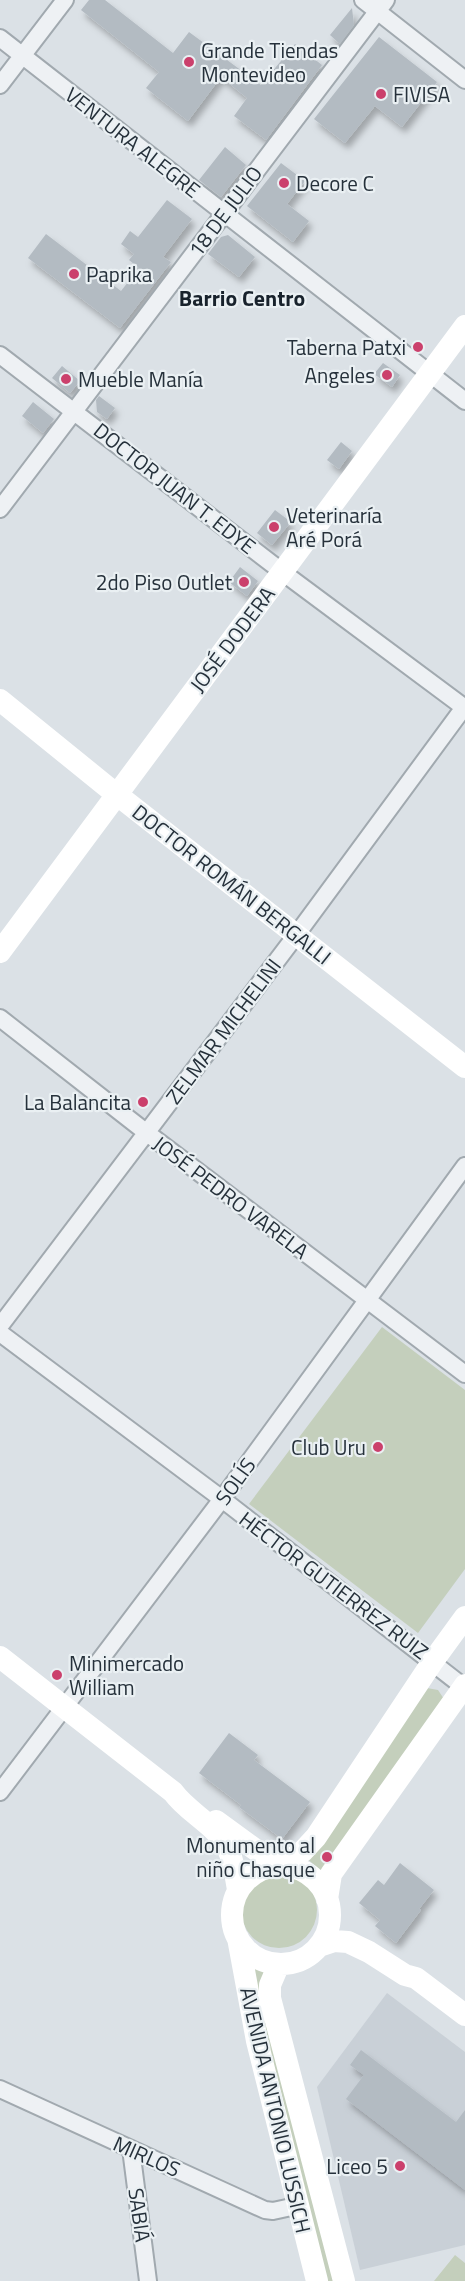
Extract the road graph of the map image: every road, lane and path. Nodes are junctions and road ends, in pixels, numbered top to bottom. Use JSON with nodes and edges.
{"nodes":[{"id":1,"x":65,"y":0,"type":"edge"},
{"id":2,"x":363,"y":0,"type":"edge"},
{"id":3,"x":382,"y":6,"type":"edge"},
{"id":4,"x":0,"y":38,"type":"edge"},
{"id":5,"x":23,"y":55,"type":"junction"},
{"id":6,"x":465,"y":80,"type":"edge"},
{"id":7,"x":0,"y":85,"type":"edge"},
{"id":8,"x":223,"y":213,"type":"junction"},
{"id":9,"x":465,"y":326,"type":"edge"},
{"id":10,"x":0,"y":355,"type":"edge"},
{"id":11,"x":430,"y":375,"type":"junction"},
{"id":12,"x":465,"y":401,"type":"edge"},
{"id":13,"x":76,"y":411,"type":"junction"},
{"id":14,"x":0,"y":509,"type":"edge"},
{"id":15,"x":283,"y":572,"type":"junction"},
{"id":16,"x":0,"y":700,"type":"edge"},
{"id":17,"x":465,"y":707,"type":"edge"},
{"id":18,"x":116,"y":794,"type":"junction"},
{"id":19,"x":297,"y":934,"type":"junction"},
{"id":20,"x":0,"y":952,"type":"edge"},
{"id":21,"x":0,"y":1018,"type":"edge"},
{"id":22,"x":465,"y":1067,"type":"edge"},
{"id":23,"x":147,"y":1133,"type":"junction"},
{"id":24,"x":465,"y":1166,"type":"edge"},
{"id":25,"x":368,"y":1301,"type":"junction"},
{"id":26,"x":0,"y":1326,"type":"edge"},
{"id":27,"x":0,"y":1333,"type":"edge"},
{"id":28,"x":465,"y":1374,"type":"edge"},
{"id":29,"x":222,"y":1499,"type":"junction"},
{"id":30,"x":465,"y":1617,"type":"edge"},
{"id":31,"x":0,"y":1657,"type":"edge"},
{"id":32,"x":433,"y":1660,"type":"junction"},
{"id":33,"x":465,"y":1687,"type":"edge"},
{"id":34,"x":66,"y":1707,"type":"junction"},
{"id":35,"x":0,"y":1792,"type":"edge"},
{"id":36,"x":173,"y":1792,"type":"junction"},
{"id":37,"x":279,"y":1866,"type":"junction"},
{"id":38,"x":238,"y":1890,"type":"junction"},
{"id":39,"x":328,"y":1904,"type":"junction"},
{"id":40,"x":238,"y":1938,"type":"junction"},
{"id":41,"x":319,"y":1946,"type":"junction"},
{"id":42,"x":279,"y":1964,"type":"junction"},
{"id":43,"x":416,"y":1978,"type":"junction"},
{"id":44,"x":465,"y":2015,"type":"edge"},
{"id":45,"x":0,"y":2089,"type":"edge"},
{"id":46,"x":131,"y":2149,"type":"junction"},
{"id":47,"x":296,"y":2206,"type":"junction"},
{"id":48,"x":148,"y":2281,"type":"edge"},
{"id":49,"x":316,"y":2281,"type":"edge"},
{"id":50,"x":344,"y":2281,"type":"edge"}],
"edges":[{"from":1,"to":5,"type":"street"},
{"from":2,"to":3,"type":"street"},
{"from":3,"to":6,"type":"street"},
{"from":3,"to":8,"type":"street","name":"18 DE JULIO"},
{"from":4,"to":5,"type":"street","name":"VENTURA ALEGRE"},
{"from":5,"to":7,"type":"street"},
{"from":5,"to":8,"type":"street","name":"VENTURA ALEGRE"},
{"from":8,"to":11,"type":"street","name":"VENTURA ALEGRE"},
{"from":8,"to":13,"type":"street","name":"18 DE JULIO"},
{"from":9,"to":11,"type":"street","name":"JOSÉ DODERA"},
{"from":10,"to":13,"type":"street","name":"DOCTOR JUAN T. EDYE"},
{"from":11,"to":12,"type":"street","name":"VENTURA ALEGRE"},
{"from":11,"to":15,"type":"street","name":"JOSÉ DODERA"},
{"from":13,"to":14,"type":"street","name":"18 DE JULIO"},
{"from":13,"to":15,"type":"street","name":"DOCTOR JUAN T. EDYE"},
{"from":15,"to":17,"type":"street","name":"DOCTOR JUAN T. EDYE"},
{"from":15,"to":18,"type":"street","name":"JOSÉ DODERA"},
{"from":16,"to":18,"type":"street","name":"DOCTOR ROMÁN BERGALLI"},
{"from":17,"to":19,"type":"street","name":"ZELMAR MICHELINI"},
{"from":18,"to":19,"type":"street","name":"DOCTOR ROMÁN BERGALLI"},
{"from":18,"to":20,"type":"street","name":"JOSÉ DODERA"},
{"from":19,"to":22,"type":"street","name":"DOCTOR ROMÁN BERGALLI"},
{"from":19,"to":23,"type":"street","name":"ZELMAR MICHELINI"},
{"from":21,"to":23,"type":"street","name":"JOSÉ PEDRO VARELA"},
{"from":23,"to":25,"type":"street","name":"JOSÉ PEDRO VARELA"},
{"from":23,"to":26,"type":"street","name":"ZELMAR MICHELINI"},
{"from":24,"to":25,"type":"street","name":"SOLÍS"},
{"from":25,"to":28,"type":"street","name":"JOSÉ PEDRO VARELA"},
{"from":25,"to":29,"type":"street","name":"SOLÍS"},
{"from":27,"to":29,"type":"street","name":"HÉCTOR GUTIERREZ RUIZ"},
{"from":29,"to":32,"type":"street","name":"HÉCTOR GUTIERREZ RUIZ"},
{"from":29,"to":34,"type":"street","name":"SOLÍS"},
{"from":30,"to":32,"type":"street"},
{"from":31,"to":34,"type":"street"},
{"from":32,"to":33,"type":"street","name":"HÉCTOR GUTIERREZ RUIZ"},
{"from":32,"to":37,"type":"street"},
{"from":33,"to":39,"type":"street"},
{"from":34,"to":35,"type":"street","name":"SOLÍS"},
{"from":34,"to":36,"type":"street"},
{"from":36,"to":37,"type":"street"},
{"from":36,"to":38,"type":"street"},
{"from":37,"to":38,"type":"street"},
{"from":37,"to":39,"type":"street"},
{"from":38,"to":40,"type":"street"},
{"from":39,"to":41,"type":"street"},
{"from":39,"to":43,"type":"street"},
{"from":40,"to":42,"type":"street"},
{"from":40,"to":47,"type":"street","name":"AVENIDA ANTONIO LUSSICH"},
{"from":41,"to":42,"type":"street"},
{"from":41,"to":43,"type":"street"},
{"from":42,"to":50,"type":"street","name":"AVENIDA ANTONIO LUSSICH"},
{"from":43,"to":44,"type":"street"},
{"from":45,"to":46,"type":"street","name":"MIRLOS"},
{"from":46,"to":47,"type":"street","name":"MIRLOS"},
{"from":46,"to":48,"type":"street","name":"SABIÁ"},
{"from":47,"to":49,"type":"street","name":"AVENIDA ANTONIO LUSSICH"}]}
